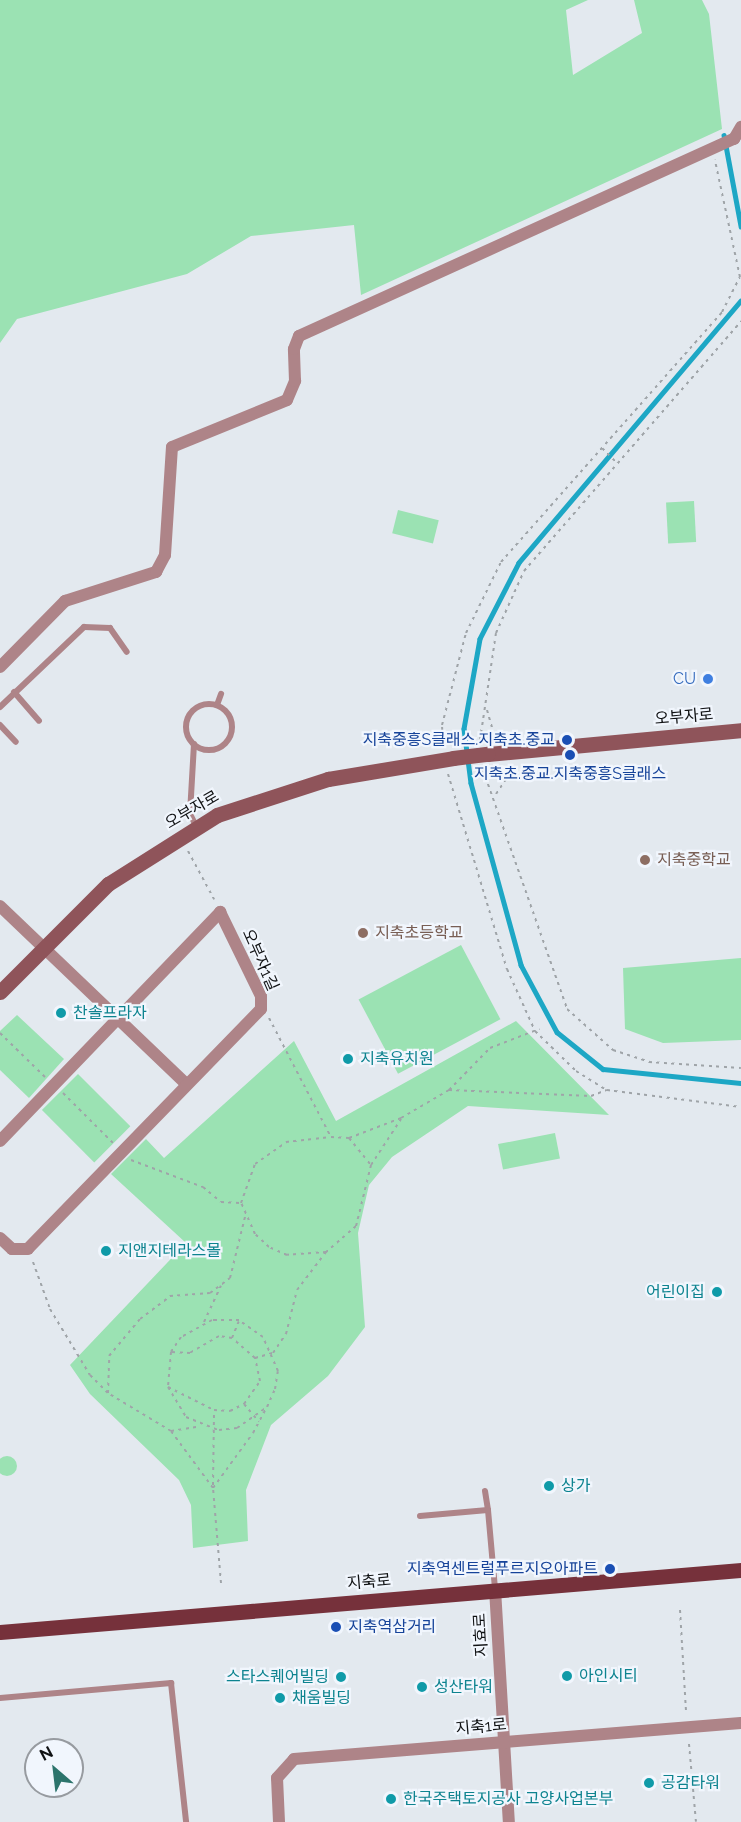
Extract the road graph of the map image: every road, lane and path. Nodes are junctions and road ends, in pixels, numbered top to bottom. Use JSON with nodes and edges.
{"nodes":[{"id":1,"x":741,"y":127,"type":"edge"},
{"id":2,"x":714,"y":148,"type":"junction"},
{"id":3,"x":741,"y":321,"type":"edge"},
{"id":4,"x":602,"y":448,"type":"junction"},
{"id":5,"x":617,"y":464,"type":"junction"},
{"id":6,"x":127,"y":652,"type":"dead end"},
{"id":7,"x":0,"y":667,"type":"edge"},
{"id":8,"x":14,"y":692,"type":"junction"},
{"id":9,"x":221,"y":694,"type":"dead end"},
{"id":10,"x":216,"y":705,"type":"junction"},
{"id":11,"x":0,"y":707,"type":"edge"},
{"id":12,"x":488,"y":710,"type":"junction"},
{"id":13,"x":39,"y":721,"type":"dead end"},
{"id":14,"x":0,"y":725,"type":"edge"},
{"id":15,"x":741,"y":730,"type":"edge"},
{"id":16,"x":495,"y":738,"type":"dead end"},
{"id":17,"x":16,"y":742,"type":"dead end"},
{"id":18,"x":194,"y":744,"type":"junction"},
{"id":19,"x":443,"y":745,"type":"dead end"},
{"id":20,"x":484,"y":754,"type":"junction"},
{"id":21,"x":450,"y":765,"type":"junction"},
{"id":22,"x":514,"y":765,"type":"dead end"},
{"id":23,"x":496,"y":794,"type":"junction"},
{"id":24,"x":196,"y":827,"type":"junction"},
{"id":25,"x":187,"y":849,"type":"dead end"},
{"id":26,"x":0,"y":906,"type":"edge"},
{"id":27,"x":220,"y":912,"type":"junction"},
{"id":28,"x":40,"y":949,"type":"junction"},
{"id":29,"x":0,"y":992,"type":"edge"},
{"id":30,"x":261,"y":1009,"type":"junction"},
{"id":31,"x":115,"y":1022,"type":"junction"},
{"id":32,"x":539,"y":1029,"type":"dead end"},
{"id":33,"x":535,"y":1031,"type":"junction"},
{"id":34,"x":0,"y":1033,"type":"edge"},
{"id":35,"x":741,"y":1068,"type":"edge"},
{"id":36,"x":186,"y":1084,"type":"junction"},
{"id":37,"x":54,"y":1085,"type":"junction"},
{"id":38,"x":449,"y":1090,"type":"junction"},
{"id":39,"x":607,"y":1090,"type":"junction"},
{"id":40,"x":741,"y":1107,"type":"edge"},
{"id":41,"x":401,"y":1118,"type":"junction"},
{"id":42,"x":332,"y":1137,"type":"junction"},
{"id":43,"x":349,"y":1138,"type":"junction"},
{"id":44,"x":0,"y":1141,"type":"edge"},
{"id":45,"x":121,"y":1151,"type":"junction"},
{"id":46,"x":371,"y":1165,"type":"junction"},
{"id":47,"x":241,"y":1203,"type":"junction"},
{"id":48,"x":245,"y":1217,"type":"junction"},
{"id":49,"x":0,"y":1238,"type":"edge"},
{"id":50,"x":28,"y":1249,"type":"junction"},
{"id":51,"x":326,"y":1252,"type":"junction"},
{"id":52,"x":222,"y":1284,"type":"junction"},
{"id":53,"x":239,"y":1320,"type":"junction"},
{"id":54,"x":203,"y":1323,"type":"junction"},
{"id":55,"x":232,"y":1338,"type":"junction"},
{"id":56,"x":171,"y":1352,"type":"junction"},
{"id":57,"x":273,"y":1353,"type":"junction"},
{"id":58,"x":255,"y":1358,"type":"junction"},
{"id":59,"x":168,"y":1387,"type":"junction"},
{"id":60,"x":108,"y":1394,"type":"junction"},
{"id":61,"x":244,"y":1404,"type":"junction"},
{"id":62,"x":267,"y":1407,"type":"junction"},
{"id":63,"x":214,"y":1410,"type":"junction"},
{"id":64,"x":254,"y":1420,"type":"junction"},
{"id":65,"x":258,"y":1422,"type":"junction"},
{"id":66,"x":202,"y":1426,"type":"junction"},
{"id":67,"x":214,"y":1428,"type":"junction"},
{"id":68,"x":171,"y":1431,"type":"junction"},
{"id":69,"x":213,"y":1488,"type":"junction"},
{"id":70,"x":485,"y":1491,"type":"dead end"},
{"id":71,"x":488,"y":1510,"type":"junction"},
{"id":72,"x":420,"y":1516,"type":"dead end"},
{"id":73,"x":741,"y":1570,"type":"edge"},
{"id":74,"x":221,"y":1582,"type":"dead end"},
{"id":75,"x":495,"y":1589,"type":"junction"},
{"id":76,"x":680,"y":1610,"type":"dead end"},
{"id":77,"x":0,"y":1632,"type":"edge"},
{"id":78,"x":0,"y":1698,"type":"edge"},
{"id":79,"x":686,"y":1711,"type":"dead end"},
{"id":80,"x":741,"y":1723,"type":"edge"},
{"id":81,"x":503,"y":1742,"type":"junction"},
{"id":82,"x":689,"y":1744,"type":"dead end"},
{"id":83,"x":186,"y":1822,"type":"edge"},
{"id":84,"x":279,"y":1822,"type":"edge"},
{"id":85,"x":509,"y":1822,"type":"edge"},
{"id":86,"x":696,"y":1822,"type":"edge"}],
"edges":[{"from":1,"to":2,"type":"street"},
{"from":2,"to":4,"type":"path"},
{"from":2,"to":7,"type":"street"},
{"from":3,"to":5,"type":"path"},
{"from":4,"to":5,"type":"path"},
{"from":4,"to":19,"type":"path"},
{"from":5,"to":12,"type":"path"},
{"from":6,"to":8,"type":"lane"},
{"from":8,"to":11,"type":"lane"},
{"from":8,"to":13,"type":"lane"},
{"from":9,"to":10,"type":"lane"},
{"from":10,"to":18,"type":"lane"},
{"from":10,"to":18,"type":"lane"},
{"from":12,"to":16,"type":"path"},
{"from":12,"to":20,"type":"path"},
{"from":14,"to":17,"type":"lane"},
{"from":15,"to":20,"type":"main road","name":"오부자로"},
{"from":18,"to":24,"type":"lane"},
{"from":20,"to":21,"type":"main road","name":"오부자로","bridge":true},
{"from":20,"to":23,"type":"path"},
{"from":21,"to":24,"type":"main road","name":"오부자로"},
{"from":21,"to":33,"type":"path"},
{"from":22,"to":23,"type":"path"},
{"from":23,"to":35,"type":"path"},
{"from":24,"to":28,"type":"main road","name":"오부자로"},
{"from":25,"to":27,"type":"path"},
{"from":26,"to":28,"type":"street"},
{"from":27,"to":30,"type":"street","name":"오부자1길"},
{"from":27,"to":31,"type":"street"},
{"from":28,"to":29,"type":"main road","name":"오부자로"},
{"from":28,"to":31,"type":"street"},
{"from":30,"to":36,"type":"street","name":"오부자1길"},
{"from":30,"to":42,"type":"path"},
{"from":31,"to":36,"type":"street"},
{"from":31,"to":37,"type":"street"},
{"from":32,"to":33,"type":"path"},
{"from":33,"to":38,"type":"path"},
{"from":33,"to":39,"type":"path"},
{"from":34,"to":37,"type":"path"},
{"from":36,"to":45,"type":"street","name":"오부자1길"},
{"from":37,"to":44,"type":"street"},
{"from":37,"to":45,"type":"path"},
{"from":38,"to":39,"type":"path"},
{"from":38,"to":41,"type":"path"},
{"from":39,"to":40,"type":"path"},
{"from":41,"to":43,"type":"path"},
{"from":41,"to":46,"type":"path"},
{"from":42,"to":43,"type":"path"},
{"from":42,"to":47,"type":"path"},
{"from":43,"to":46,"type":"path"},
{"from":45,"to":47,"type":"path"},
{"from":45,"to":50,"type":"street","name":"오부자1길"},
{"from":46,"to":51,"type":"path"},
{"from":47,"to":48,"type":"path"},
{"from":48,"to":51,"type":"path"},
{"from":48,"to":52,"type":"path"},
{"from":49,"to":50,"type":"street"},
{"from":50,"to":60,"type":"path"},
{"from":51,"to":57,"type":"path"},
{"from":52,"to":54,"type":"path"},
{"from":52,"to":60,"type":"path"},
{"from":53,"to":54,"type":"path"},
{"from":53,"to":55,"type":"path"},
{"from":53,"to":57,"type":"path"},
{"from":54,"to":56,"type":"path"},
{"from":55,"to":56,"type":"path"},
{"from":55,"to":58,"type":"path"},
{"from":56,"to":59,"type":"path"},
{"from":57,"to":58,"type":"path"},
{"from":57,"to":62,"type":"path"},
{"from":58,"to":61,"type":"path"},
{"from":59,"to":63,"type":"path"},
{"from":59,"to":66,"type":"path"},
{"from":60,"to":68,"type":"path"},
{"from":61,"to":63,"type":"path"},
{"from":61,"to":64,"type":"path"},
{"from":62,"to":64,"type":"path"},
{"from":62,"to":65,"type":"path"},
{"from":63,"to":67,"type":"path"},
{"from":64,"to":65,"type":"path"},
{"from":64,"to":67,"type":"path"},
{"from":65,"to":69,"type":"path"},
{"from":66,"to":67,"type":"path"},
{"from":66,"to":68,"type":"path"},
{"from":67,"to":69,"type":"path"},
{"from":68,"to":69,"type":"path"},
{"from":69,"to":74,"type":"path"},
{"from":70,"to":71,"type":"lane"},
{"from":71,"to":72,"type":"lane"},
{"from":71,"to":75,"type":"lane"},
{"from":73,"to":75,"type":"main road","name":"지축로"},
{"from":75,"to":77,"type":"main road","name":"지축로"},
{"from":75,"to":81,"type":"street","name":"지효로"},
{"from":76,"to":79,"type":"path"},
{"from":78,"to":83,"type":"lane"},
{"from":80,"to":81,"type":"street","name":"지축1로"},
{"from":81,"to":84,"type":"street","name":"지축1로"},
{"from":81,"to":85,"type":"street","name":"지효로"},
{"from":82,"to":86,"type":"path"}]}
